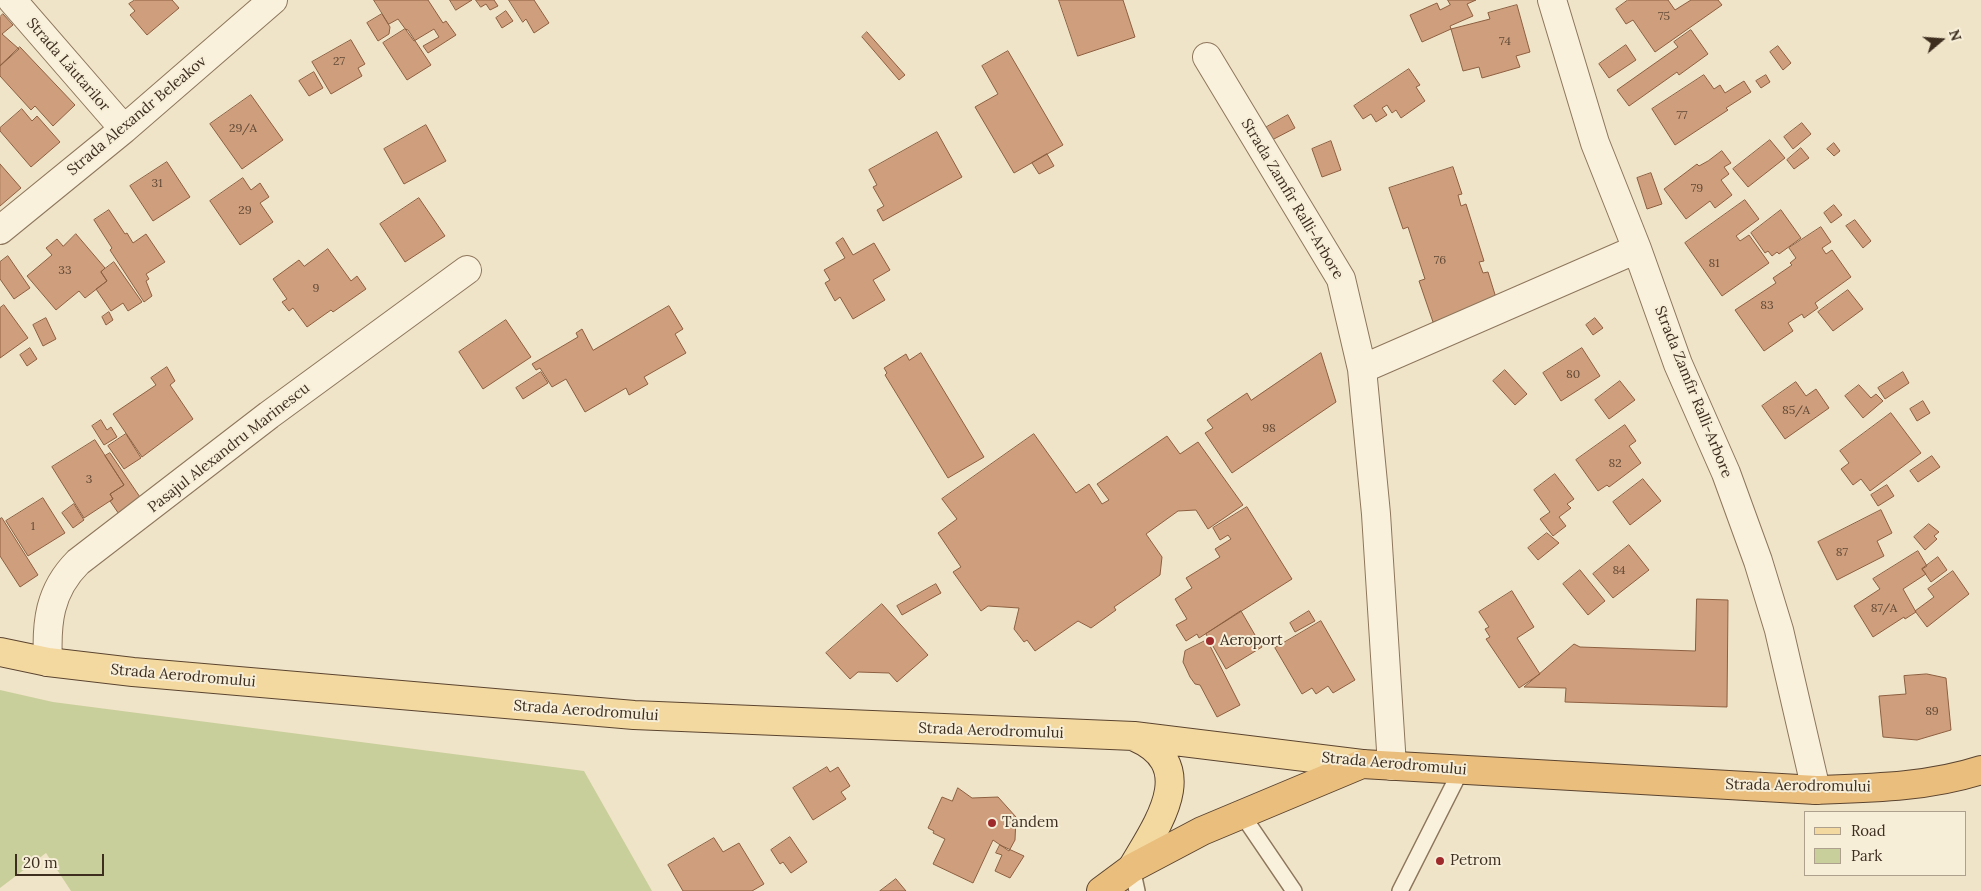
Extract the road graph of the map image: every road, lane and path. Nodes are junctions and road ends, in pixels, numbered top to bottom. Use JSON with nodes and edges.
{"nodes":[{"id":1,"x":12,"y":0,"type":"edge"},
{"id":2,"x":272,"y":0,"type":"edge"},
{"id":3,"x":1552,"y":0,"type":"edge"},
{"id":4,"x":1207,"y":58,"type":"dead end"},
{"id":5,"x":124,"y":129,"type":"junction"},
{"id":6,"x":0,"y":230,"type":"edge"},
{"id":7,"x":1636,"y":249,"type":"junction"},
{"id":8,"x":466,"y":270,"type":"dead end"},
{"id":9,"x":1362,"y":369,"type":"junction"},
{"id":10,"x":0,"y":652,"type":"edge"},
{"id":11,"x":48,"y":662,"type":"junction"},
{"id":12,"x":1134,"y":736,"type":"junction"},
{"id":13,"x":1362,"y":764,"type":"junction"},
{"id":14,"x":1392,"y":766,"type":"junction"},
{"id":15,"x":1461,"y":770,"type":"junction"},
{"id":16,"x":1981,"y":770,"type":"edge"},
{"id":17,"x":1816,"y":790,"type":"junction"},
{"id":18,"x":1241,"y":813,"type":"junction"},
{"id":19,"x":1135,"y":879,"type":"edge"},
{"id":20,"x":1100,"y":891,"type":"edge"},
{"id":21,"x":1294,"y":891,"type":"edge"},
{"id":22,"x":1400,"y":891,"type":"edge"}],
"edges":[{"from":1,"to":5,"type":"street","name":"Strada Lăutarilor"},
{"from":2,"to":5,"type":"street","name":"Strada Alexandr Beleakov"},
{"from":3,"to":7,"type":"street","name":"Strada Zamfir Ralli-Arbore"},
{"from":4,"to":9,"type":"street","name":"Strada Zamfir Ralli-Arbore"},
{"from":5,"to":6,"type":"street","name":"Strada Alexandr Beleakov"},
{"from":7,"to":9,"type":"street"},
{"from":7,"to":17,"type":"street","name":"Strada Zamfir Ralli-Arbore"},
{"from":8,"to":11,"type":"street","name":"Pasajul Alexandru Marinescu"},
{"from":9,"to":14,"type":"street","name":"Strada Zamfir Ralli-Arbore"},
{"from":10,"to":11,"type":"main road","name":"Strada Aerodromului"},
{"from":11,"to":12,"type":"main road","name":"Strada Aerodromului"},
{"from":12,"to":13,"type":"main road","name":"Strada Aerodromului"},
{"from":12,"to":19,"type":"main road"},
{"from":13,"to":14,"type":"highway","name":"Strada Aerodromului"},
{"from":13,"to":18,"type":"highway"},
{"from":14,"to":15,"type":"highway","name":"Strada Aerodromului"},
{"from":15,"to":17,"type":"highway","name":"Strada Aerodromului"},
{"from":15,"to":22,"type":"lane"},
{"from":16,"to":17,"type":"highway","name":"Strada Aerodromului"},
{"from":18,"to":19,"type":"highway"},
{"from":18,"to":21,"type":"lane"},
{"from":19,"to":20,"type":"highway"}]}
